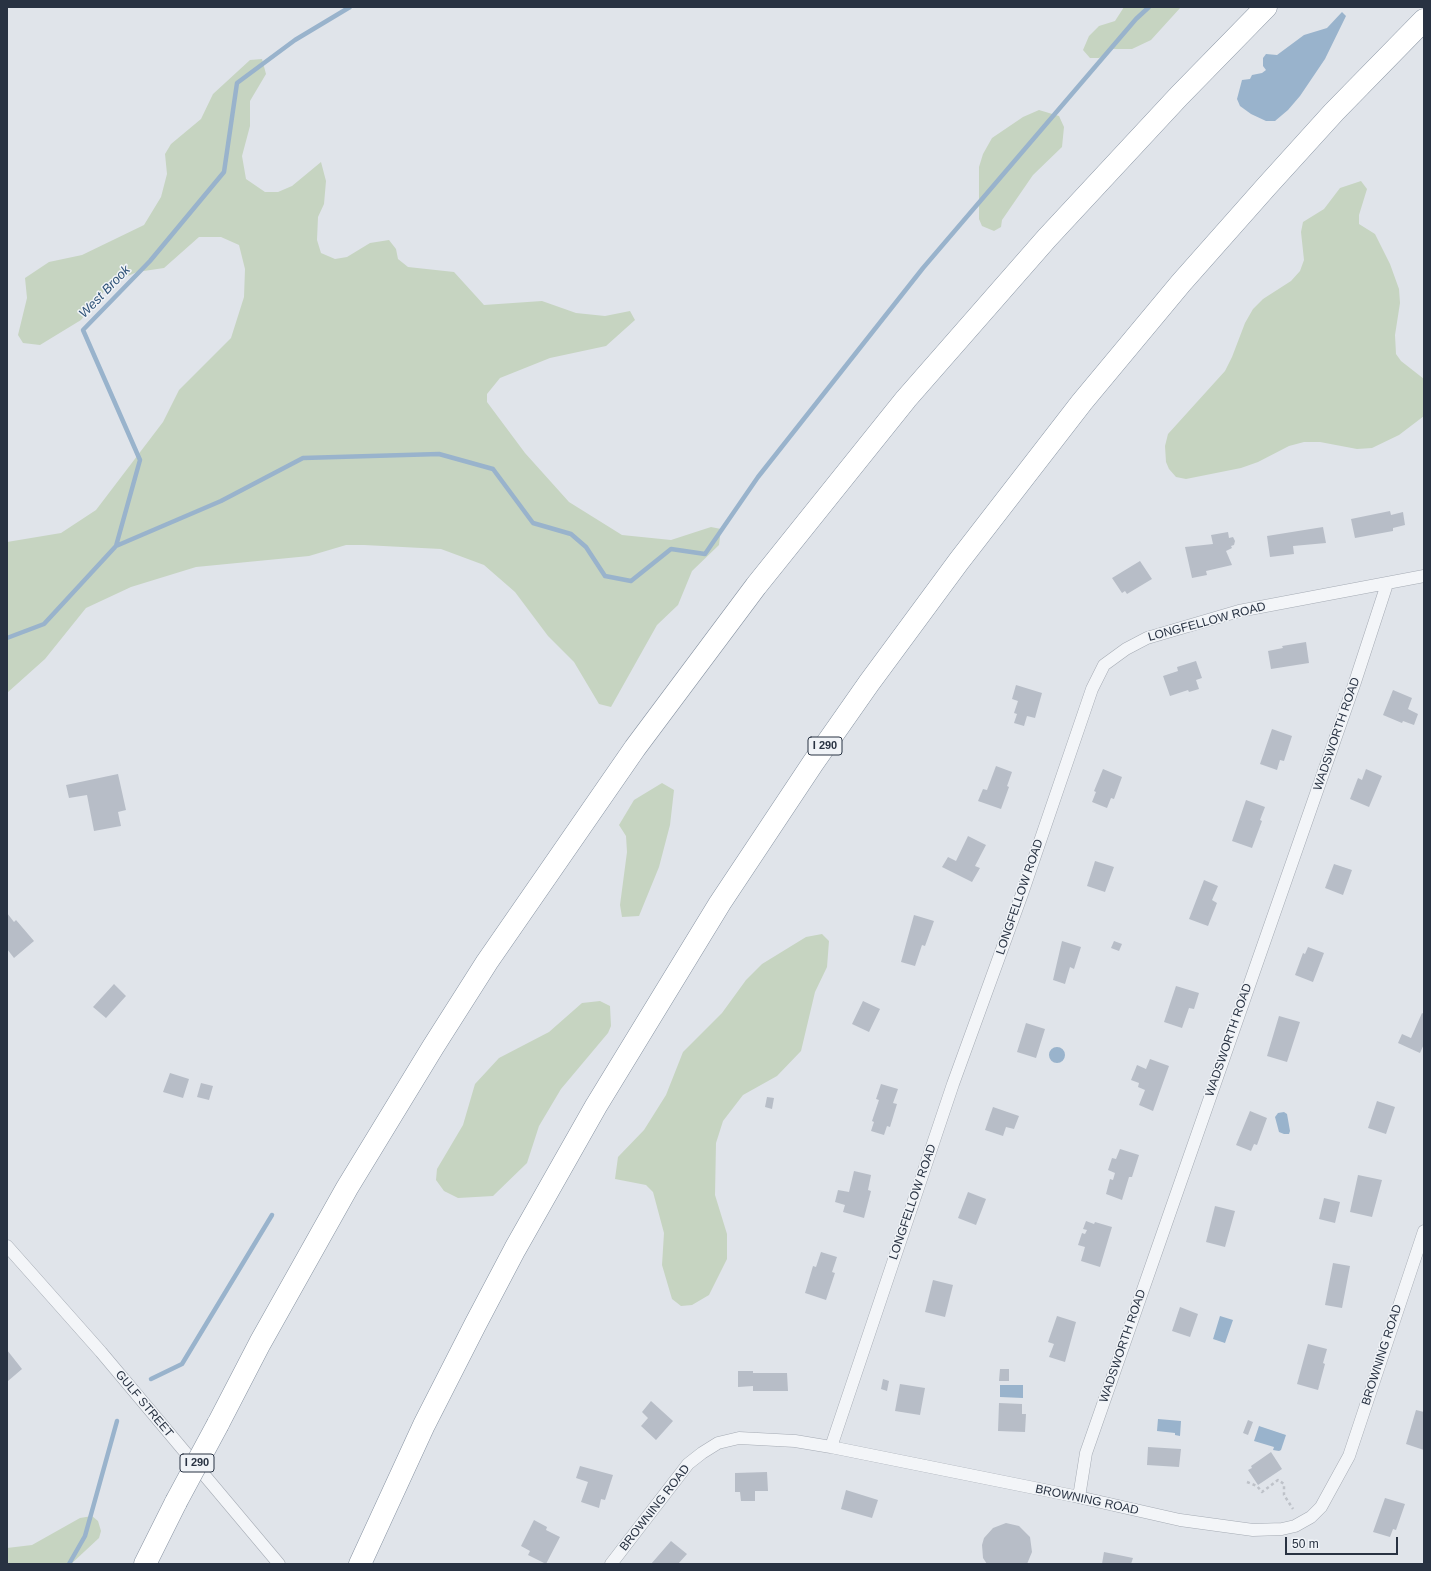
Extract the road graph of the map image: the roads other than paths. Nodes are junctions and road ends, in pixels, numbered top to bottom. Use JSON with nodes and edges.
{"nodes":[{"id":1,"x":1266,"y":7,"type":"edge"},
{"id":2,"x":1424,"y":20,"type":"edge"},
{"id":3,"x":1424,"y":576,"type":"edge"},
{"id":4,"x":1387,"y":584,"type":"junction"},
{"id":5,"x":1424,"y":1231,"type":"edge"},
{"id":6,"x":7,"y":1246,"type":"edge"},
{"id":7,"x":831,"y":1447,"type":"junction"},
{"id":8,"x":1079,"y":1497,"type":"junction"},
{"id":9,"x":145,"y":1564,"type":"edge"},
{"id":10,"x":279,"y":1564,"type":"edge"},
{"id":11,"x":360,"y":1564,"type":"edge"},
{"id":12,"x":611,"y":1564,"type":"edge"}],
"edges":[{"from":1,"to":9,"type":"highway","number":"I 290","bridge":true},
{"from":2,"to":11,"type":"highway","number":"I 290"},
{"from":3,"to":4,"type":"street","name":"LONGFELLOW ROAD"},
{"from":4,"to":7,"type":"street","name":"LONGFELLOW ROAD"},
{"from":4,"to":8,"type":"street","name":"WADSWORTH ROAD"},
{"from":5,"to":8,"type":"street","name":"BROWNING ROAD"},
{"from":6,"to":10,"type":"street","name":"GULF STREET"},
{"from":7,"to":8,"type":"street","name":"BROWNING ROAD"},
{"from":7,"to":12,"type":"street","name":"BROWNING ROAD"}]}
